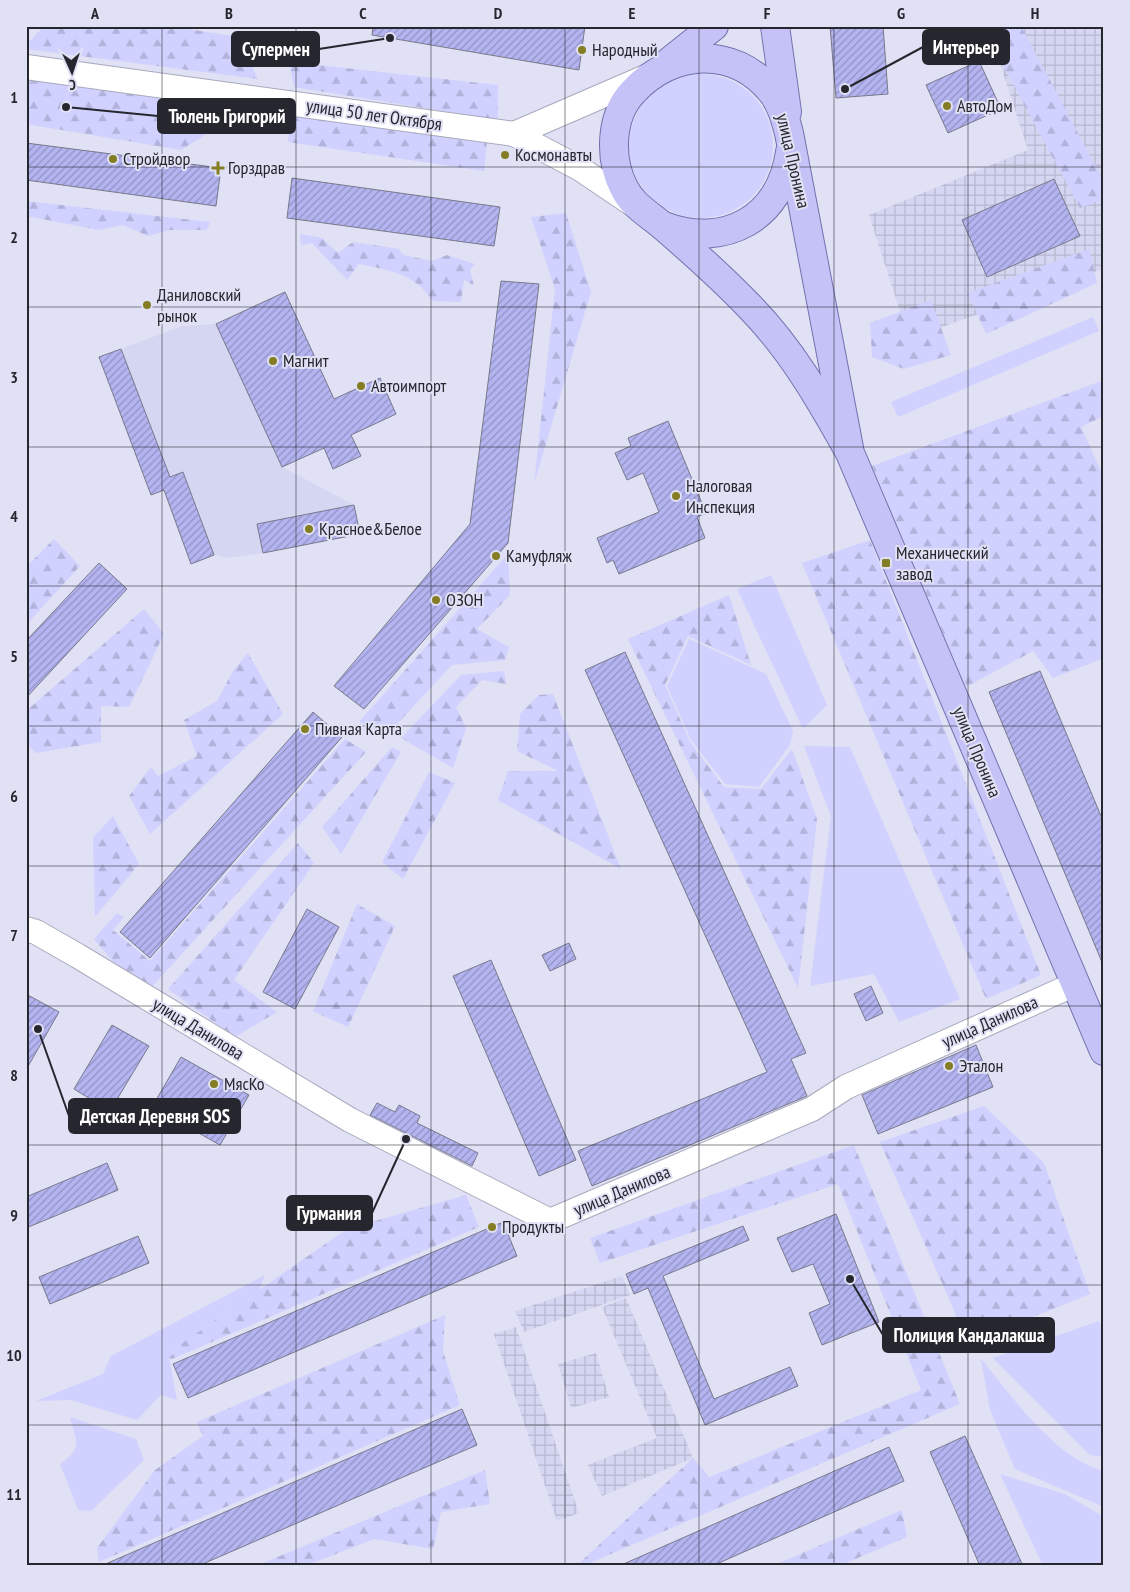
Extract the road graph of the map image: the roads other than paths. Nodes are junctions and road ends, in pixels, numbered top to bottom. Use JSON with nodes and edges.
{"nodes":[{"id":1,"x":714,"y":26,"type":"edge"},
{"id":2,"x":775,"y":26,"type":"edge"},
{"id":3,"x":26,"y":66,"type":"edge"},
{"id":4,"x":655,"y":72,"type":"junction"},
{"id":5,"x":789,"y":133,"type":"junction"},
{"id":6,"x":514,"y":134,"type":"junction"},
{"id":7,"x":639,"y":209,"type":"junction"},
{"id":8,"x":662,"y":225,"type":"junction"},
{"id":9,"x":850,"y":452,"type":"junction"},
{"id":10,"x":26,"y":929,"type":"edge"},
{"id":11,"x":1075,"y":984,"type":"junction"},
{"id":12,"x":1104,"y":1051,"type":"edge"}],
"edges":[{"from":1,"to":4,"type":"main road"},
{"from":2,"to":5,"type":"main road"},
{"from":3,"to":6,"type":"street","name":"улица 50 лет Октября"},
{"from":4,"to":5,"type":"main road","name":"улица Пронина"},
{"from":4,"to":6,"type":"street"},
{"from":4,"to":7,"type":"main road","name":"улица Пронина"},
{"from":5,"to":8,"type":"main road"},
{"from":5,"to":9,"type":"main road","name":"улица Пронина"},
{"from":6,"to":7,"type":"street"},
{"from":7,"to":8,"type":"main road","name":"улица Пронина"},
{"from":8,"to":9,"type":"main road","name":"улица Пронина"},
{"from":9,"to":11,"type":"main road","name":"улица Пронина"},
{"from":10,"to":11,"type":"street","name":"улица Данилова"},
{"from":11,"to":12,"type":"main road","name":"улица Пронина"}]}
